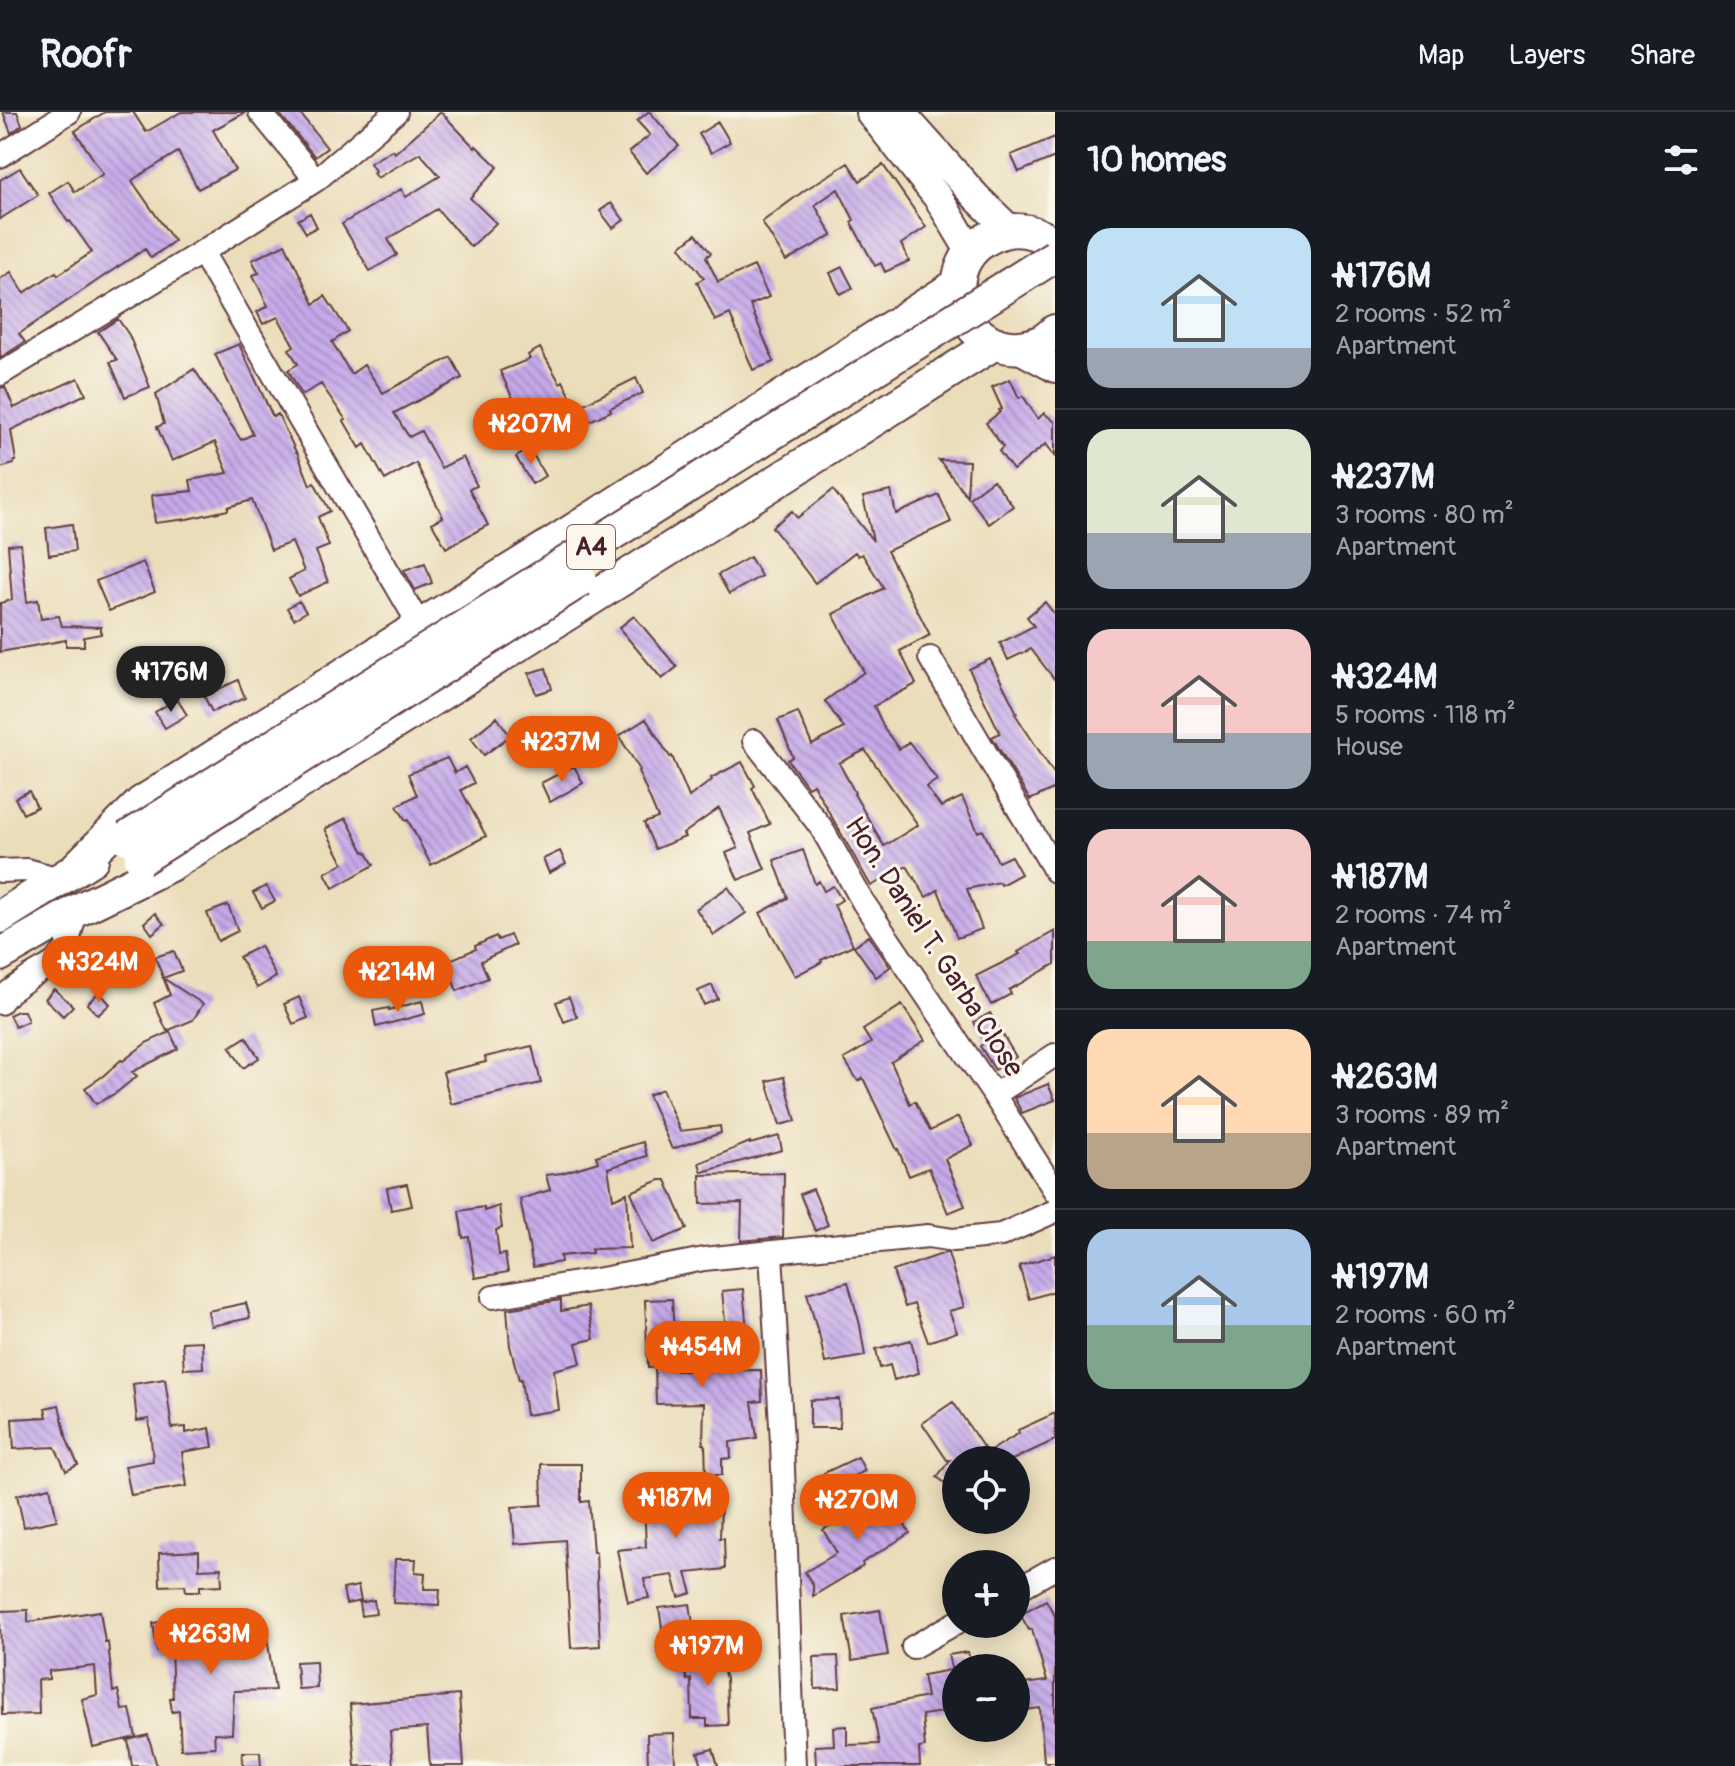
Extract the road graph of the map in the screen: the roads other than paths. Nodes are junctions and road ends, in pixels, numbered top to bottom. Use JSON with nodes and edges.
{"nodes":[{"id":1,"x":69,"y":112,"type":"edge"},
{"id":2,"x":260,"y":112,"type":"edge"},
{"id":3,"x":396,"y":112,"type":"edge"},
{"id":4,"x":870,"y":112,"type":"edge"},
{"id":5,"x":900,"y":112,"type":"edge"},
{"id":6,"x":0,"y":156,"type":"edge"},
{"id":7,"x":316,"y":180,"type":"junction"},
{"id":8,"x":1042,"y":237,"type":"edge"},
{"id":9,"x":970,"y":251,"type":"junction"},
{"id":10,"x":202,"y":252,"type":"junction"},
{"id":11,"x":1055,"y":281,"type":"edge"},
{"id":12,"x":957,"y":285,"type":"junction"},
{"id":13,"x":1055,"y":331,"type":"edge"},
{"id":14,"x":1005,"y":345,"type":"junction"},
{"id":15,"x":1055,"y":368,"type":"edge"},
{"id":16,"x":0,"y":374,"type":"edge"},
{"id":17,"x":420,"y":626,"type":"junction"},
{"id":18,"x":930,"y":658,"type":"dead end"},
{"id":19,"x":754,"y":741,"type":"dead end"},
{"id":20,"x":1047,"y":840,"type":"edge"},
{"id":21,"x":134,"y":848,"type":"junction"},
{"id":22,"x":0,"y":871,"type":"edge"},
{"id":23,"x":1055,"y":871,"type":"edge"},
{"id":24,"x":68,"y":874,"type":"junction"},
{"id":25,"x":87,"y":905,"type":"junction"},
{"id":26,"x":0,"y":917,"type":"edge"},
{"id":27,"x":0,"y":955,"type":"edge"},
{"id":28,"x":0,"y":1003,"type":"edge"},
{"id":29,"x":1055,"y":1055,"type":"edge"},
{"id":30,"x":994,"y":1095,"type":"junction"},
{"id":31,"x":1055,"y":1191,"type":"edge"},
{"id":32,"x":1055,"y":1211,"type":"edge"},
{"id":33,"x":771,"y":1253,"type":"junction"},
{"id":34,"x":493,"y":1297,"type":"dead end"},
{"id":35,"x":1055,"y":1568,"type":"edge"},
{"id":36,"x":1030,"y":1582,"type":"edge"},
{"id":37,"x":942,"y":1631,"type":"edge"},
{"id":38,"x":913,"y":1647,"type":"dead end"},
{"id":39,"x":794,"y":1766,"type":"edge"}],
"edges":[{"from":1,"to":6,"type":"street"},
{"from":2,"to":7,"type":"street"},
{"from":3,"to":7,"type":"street"},
{"from":4,"to":9,"type":"main road"},
{"from":5,"to":8,"type":"main road"},
{"from":7,"to":10,"type":"street"},
{"from":8,"to":9,"type":"highway"},
{"from":8,"to":21,"type":"highway","number":"A4","bridge":true},
{"from":9,"to":12,"type":"highway"},
{"from":10,"to":16,"type":"street"},
{"from":10,"to":17,"type":"street"},
{"from":11,"to":21,"type":"highway","number":"A4","bridge":true},
{"from":12,"to":14,"type":"highway"},
{"from":12,"to":17,"type":"highway","number":"A4"},
{"from":13,"to":14,"type":"highway","number":"A4"},
{"from":14,"to":15,"type":"main road"},
{"from":14,"to":25,"type":"highway","number":"A4"},
{"from":17,"to":24,"type":"highway","number":"A4"},
{"from":18,"to":20,"type":"street"},
{"from":19,"to":30,"type":"street","name":"Hon. Daniel T. Garba Close"},
{"from":20,"to":23,"type":"street"},
{"from":21,"to":24,"type":"highway","number":"A4"},
{"from":21,"to":25,"type":"highway","number":"A4"},
{"from":22,"to":24,"type":"street"},
{"from":24,"to":26,"type":"highway","number":"A4"},
{"from":25,"to":27,"type":"highway","number":"A4"},
{"from":25,"to":28,"type":"street"},
{"from":29,"to":30,"type":"street"},
{"from":30,"to":31,"type":"street","name":"Hon. Daniel T. Garba Close"},
{"from":32,"to":33,"type":"street"},
{"from":33,"to":34,"type":"street"},
{"from":33,"to":39,"type":"street"},
{"from":35,"to":36,"type":"street"},
{"from":37,"to":38,"type":"street"}]}
